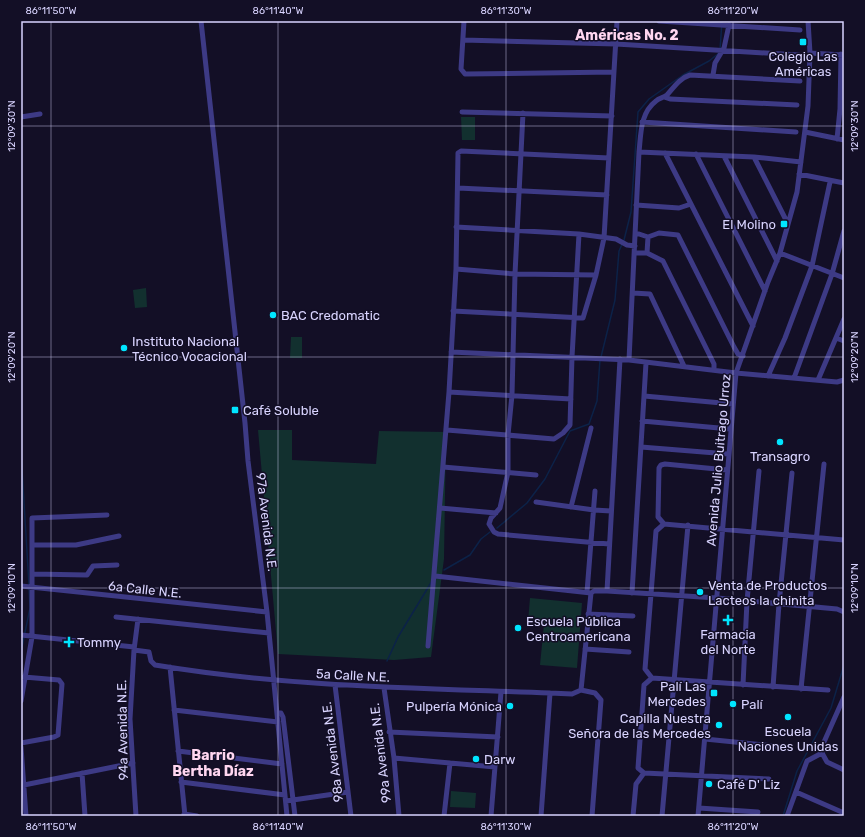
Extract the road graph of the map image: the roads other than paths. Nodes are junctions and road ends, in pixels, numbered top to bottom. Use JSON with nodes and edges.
{"nodes":[{"id":1,"x":201,"y":21,"type":"edge"},
{"id":2,"x":464,"y":21,"type":"edge"},
{"id":3,"x":617,"y":21,"type":"edge"},
{"id":4,"x":660,"y":21,"type":"edge"},
{"id":5,"x":808,"y":21,"type":"edge"},
{"id":6,"x":723,"y":25,"type":"junction"},
{"id":7,"x":800,"y":30,"type":"dead end"},
{"id":8,"x":463,"y":40,"type":"junction"},
{"id":9,"x":616,"y":44,"type":"junction"},
{"id":10,"x":722,"y":51,"type":"junction"},
{"id":11,"x":810,"y":53,"type":"junction"},
{"id":12,"x":799,"y":55,"type":"dead end"},
{"id":13,"x":842,"y":55,"type":"edge"},
{"id":14,"x":614,"y":72,"type":"junction"},
{"id":15,"x":713,"y":75,"type":"junction"},
{"id":16,"x":800,"y":81,"type":"dead end"},
{"id":17,"x":664,"y":97,"type":"junction"},
{"id":18,"x":797,"y":105,"type":"dead end"},
{"id":19,"x":462,"y":112,"type":"dead end"},
{"id":20,"x":523,"y":113,"type":"junction"},
{"id":21,"x":40,"y":114,"type":"dead end"},
{"id":22,"x":612,"y":116,"type":"junction"},
{"id":23,"x":21,"y":117,"type":"edge"},
{"id":24,"x":642,"y":122,"type":"junction"},
{"id":25,"x":796,"y":132,"type":"dead end"},
{"id":26,"x":805,"y":132,"type":"junction"},
{"id":27,"x":837,"y":139,"type":"junction"},
{"id":28,"x":844,"y":140,"type":"edge"},
{"id":29,"x":639,"y":152,"type":"junction"},
{"id":30,"x":666,"y":153,"type":"junction"},
{"id":31,"x":521,"y":154,"type":"junction"},
{"id":32,"x":696,"y":154,"type":"junction"},
{"id":33,"x":724,"y":156,"type":"junction"},
{"id":34,"x":754,"y":157,"type":"junction"},
{"id":35,"x":609,"y":158,"type":"junction"},
{"id":36,"x":801,"y":162,"type":"junction"},
{"id":37,"x":799,"y":174,"type":"junction"},
{"id":38,"x":830,"y":182,"type":"junction"},
{"id":39,"x":844,"y":183,"type":"edge"},
{"id":40,"x":458,"y":188,"type":"junction"},
{"id":41,"x":519,"y":191,"type":"junction"},
{"id":42,"x":607,"y":195,"type":"junction"},
{"id":43,"x":691,"y":204,"type":"junction"},
{"id":44,"x":636,"y":205,"type":"junction"},
{"id":45,"x":788,"y":225,"type":"junction"},
{"id":46,"x":456,"y":227,"type":"junction"},
{"id":47,"x":517,"y":231,"type":"junction"},
{"id":48,"x":844,"y":231,"type":"edge"},
{"id":49,"x":636,"y":233,"type":"junction"},
{"id":50,"x":579,"y":234,"type":"junction"},
{"id":51,"x":648,"y":237,"type":"junction"},
{"id":52,"x":604,"y":238,"type":"junction"},
{"id":53,"x":635,"y":246,"type":"junction"},
{"id":54,"x":635,"y":253,"type":"junction"},
{"id":55,"x":647,"y":253,"type":"junction"},
{"id":56,"x":780,"y":253,"type":"junction"},
{"id":57,"x":777,"y":261,"type":"junction"},
{"id":58,"x":812,"y":266,"type":"junction"},
{"id":59,"x":456,"y":269,"type":"junction"},
{"id":60,"x":515,"y":274,"type":"junction"},
{"id":61,"x":832,"y":274,"type":"junction"},
{"id":62,"x":577,"y":275,"type":"junction"},
{"id":63,"x":596,"y":275,"type":"junction"},
{"id":64,"x":844,"y":278,"type":"edge"},
{"id":65,"x":764,"y":291,"type":"junction"},
{"id":66,"x":633,"y":293,"type":"junction"},
{"id":67,"x":453,"y":311,"type":"junction"},
{"id":68,"x":515,"y":314,"type":"junction"},
{"id":69,"x":575,"y":318,"type":"junction"},
{"id":70,"x":844,"y":319,"type":"edge"},
{"id":71,"x":753,"y":326,"type":"junction"},
{"id":72,"x":836,"y":338,"type":"junction"},
{"id":73,"x":844,"y":341,"type":"edge"},
{"id":74,"x":451,"y":352,"type":"junction"},
{"id":75,"x":513,"y":355,"type":"junction"},
{"id":76,"x":743,"y":356,"type":"junction"},
{"id":77,"x":572,"y":357,"type":"junction"},
{"id":78,"x":620,"y":359,"type":"junction"},
{"id":79,"x":629,"y":360,"type":"junction"},
{"id":80,"x":646,"y":363,"type":"junction"},
{"id":81,"x":684,"y":366,"type":"junction"},
{"id":82,"x":714,"y":370,"type":"junction"},
{"id":83,"x":736,"y":373,"type":"junction"},
{"id":84,"x":768,"y":376,"type":"junction"},
{"id":85,"x":794,"y":378,"type":"junction"},
{"id":86,"x":818,"y":380,"type":"junction"},
{"id":87,"x":844,"y":380,"type":"edge"},
{"id":88,"x":449,"y":392,"type":"junction"},
{"id":89,"x":512,"y":395,"type":"junction"},
{"id":90,"x":644,"y":396,"type":"junction"},
{"id":91,"x":571,"y":398,"type":"junction"},
{"id":92,"x":733,"y":404,"type":"junction"},
{"id":93,"x":642,"y":421,"type":"junction"},
{"id":94,"x":591,"y":428,"type":"dead end"},
{"id":95,"x":730,"y":429,"type":"junction"},
{"id":96,"x":447,"y":430,"type":"junction"},
{"id":97,"x":508,"y":435,"type":"junction"},
{"id":98,"x":640,"y":447,"type":"junction"},
{"id":99,"x":728,"y":454,"type":"junction"},
{"id":100,"x":824,"y":464,"type":"dead end"},
{"id":101,"x":443,"y":467,"type":"junction"},
{"id":102,"x":727,"y":470,"type":"junction"},
{"id":103,"x":508,"y":472,"type":"junction"},
{"id":104,"x":759,"y":472,"type":"dead end"},
{"id":105,"x":792,"y":473,"type":"dead end"},
{"id":106,"x":536,"y":475,"type":"dead end"},
{"id":107,"x":595,"y":491,"type":"dead end"},
{"id":108,"x":536,"y":502,"type":"dead end"},
{"id":109,"x":571,"y":507,"type":"junction"},
{"id":110,"x":440,"y":508,"type":"junction"},
{"id":111,"x":594,"y":510,"type":"junction"},
{"id":112,"x":611,"y":511,"type":"junction"},
{"id":113,"x":496,"y":513,"type":"junction"},
{"id":114,"x":107,"y":515,"type":"dead end"},
{"id":115,"x":664,"y":524,"type":"junction"},
{"id":116,"x":688,"y":526,"type":"junction"},
{"id":117,"x":721,"y":528,"type":"junction"},
{"id":118,"x":754,"y":531,"type":"junction"},
{"id":119,"x":785,"y":534,"type":"junction"},
{"id":120,"x":119,"y":536,"type":"dead end"},
{"id":121,"x":817,"y":537,"type":"junction"},
{"id":122,"x":844,"y":540,"type":"edge"},
{"id":123,"x":590,"y":542,"type":"junction"},
{"id":124,"x":609,"y":544,"type":"junction"},
{"id":125,"x":32,"y":545,"type":"junction"},
{"id":126,"x":117,"y":566,"type":"dead end"},
{"id":127,"x":33,"y":574,"type":"junction"},
{"id":128,"x":435,"y":576,"type":"junction"},
{"id":129,"x":21,"y":586,"type":"edge"},
{"id":130,"x":34,"y":589,"type":"junction"},
{"id":131,"x":607,"y":591,"type":"junction"},
{"id":132,"x":589,"y":592,"type":"junction"},
{"id":133,"x":632,"y":593,"type":"junction"},
{"id":134,"x":651,"y":594,"type":"junction"},
{"id":135,"x":682,"y":596,"type":"junction"},
{"id":136,"x":717,"y":598,"type":"junction"},
{"id":137,"x":747,"y":602,"type":"junction"},
{"id":138,"x":779,"y":604,"type":"junction"},
{"id":139,"x":808,"y":607,"type":"junction"},
{"id":140,"x":267,"y":612,"type":"junction"},
{"id":141,"x":844,"y":612,"type":"edge"},
{"id":142,"x":588,"y":614,"type":"junction"},
{"id":143,"x":633,"y":616,"type":"dead end"},
{"id":144,"x":116,"y":617,"type":"dead end"},
{"id":145,"x":138,"y":619,"type":"junction"},
{"id":146,"x":269,"y":633,"type":"junction"},
{"id":147,"x":21,"y":635,"type":"edge"},
{"id":148,"x":30,"y":636,"type":"junction"},
{"id":149,"x":428,"y":646,"type":"dead end"},
{"id":150,"x":134,"y":648,"type":"junction"},
{"id":151,"x":585,"y":649,"type":"junction"},
{"id":152,"x":629,"y":652,"type":"dead end"},
{"id":153,"x":170,"y":667,"type":"junction"},
{"id":154,"x":24,"y":677,"type":"junction"},
{"id":155,"x":652,"y":678,"type":"junction"},
{"id":156,"x":674,"y":680,"type":"junction"},
{"id":157,"x":274,"y":681,"type":"junction"},
{"id":158,"x":710,"y":682,"type":"junction"},
{"id":159,"x":743,"y":684,"type":"junction"},
{"id":160,"x":335,"y":685,"type":"junction"},
{"id":161,"x":773,"y":687,"type":"junction"},
{"id":162,"x":384,"y":688,"type":"junction"},
{"id":163,"x":801,"y":689,"type":"junction"},
{"id":164,"x":581,"y":690,"type":"junction"},
{"id":165,"x":828,"y":690,"type":"dead end"},
{"id":166,"x":501,"y":692,"type":"junction"},
{"id":167,"x":550,"y":693,"type":"junction"},
{"id":168,"x":844,"y":697,"type":"edge"},
{"id":169,"x":21,"y":701,"type":"edge"},
{"id":170,"x":174,"y":710,"type":"junction"},
{"id":171,"x":277,"y":713,"type":"junction"},
{"id":172,"x":278,"y":722,"type":"junction"},
{"id":173,"x":389,"y":732,"type":"junction"},
{"id":174,"x":498,"y":737,"type":"junction"},
{"id":175,"x":705,"y":739,"type":"junction"},
{"id":176,"x":21,"y":745,"type":"edge"},
{"id":177,"x":784,"y":747,"type":"dead end"},
{"id":178,"x":178,"y":751,"type":"junction"},
{"id":179,"x":822,"y":753,"type":"junction"},
{"id":180,"x":394,"y":758,"type":"junction"},
{"id":181,"x":133,"y":763,"type":"junction"},
{"id":182,"x":450,"y":763,"type":"junction"},
{"id":183,"x":282,"y":764,"type":"junction"},
{"id":184,"x":495,"y":766,"type":"junction"},
{"id":185,"x":844,"y":770,"type":"edge"},
{"id":186,"x":82,"y":773,"type":"junction"},
{"id":187,"x":644,"y":773,"type":"junction"},
{"id":188,"x":665,"y":774,"type":"junction"},
{"id":189,"x":702,"y":777,"type":"junction"},
{"id":190,"x":769,"y":779,"type":"dead end"},
{"id":191,"x":181,"y":782,"type":"junction"},
{"id":192,"x":24,"y":785,"type":"junction"},
{"id":193,"x":348,"y":792,"type":"junction"},
{"id":194,"x":796,"y":792,"type":"junction"},
{"id":195,"x":286,"y":798,"type":"junction"},
{"id":196,"x":293,"y":800,"type":"junction"},
{"id":197,"x":699,"y":808,"type":"junction"},
{"id":198,"x":758,"y":812,"type":"dead end"},
{"id":199,"x":844,"y":813,"type":"edge"},
{"id":200,"x":184,"y":815,"type":"edge"},
{"id":201,"x":26,"y":816,"type":"edge"},
{"id":202,"x":85,"y":816,"type":"edge"},
{"id":203,"x":136,"y":816,"type":"edge"},
{"id":204,"x":197,"y":816,"type":"edge"},
{"id":205,"x":288,"y":816,"type":"edge"},
{"id":206,"x":295,"y":816,"type":"edge"},
{"id":207,"x":351,"y":816,"type":"edge"},
{"id":208,"x":398,"y":816,"type":"edge"},
{"id":209,"x":444,"y":816,"type":"edge"},
{"id":210,"x":491,"y":816,"type":"edge"},
{"id":211,"x":541,"y":816,"type":"edge"},
{"id":212,"x":592,"y":816,"type":"edge"},
{"id":213,"x":633,"y":816,"type":"edge"},
{"id":214,"x":662,"y":816,"type":"edge"},
{"id":215,"x":698,"y":816,"type":"edge"},
{"id":216,"x":787,"y":816,"type":"edge"}],
"edges":[{"from":1,"to":140,"type":"street","name":"97a Avenida N.E."},
{"from":2,"to":8,"type":"street"},
{"from":3,"to":9,"type":"street"},
{"from":4,"to":6,"type":"street"},
{"from":5,"to":11,"type":"street","name":"Avenida Julio Buitrago Urroz"},
{"from":6,"to":7,"type":"street"},
{"from":6,"to":10,"type":"street"},
{"from":8,"to":9,"type":"street"},
{"from":8,"to":14,"type":"street"},
{"from":9,"to":10,"type":"street"},
{"from":9,"to":14,"type":"street"},
{"from":10,"to":12,"type":"street"},
{"from":10,"to":15,"type":"street"},
{"from":11,"to":13,"type":"street"},
{"from":11,"to":26,"type":"street","name":"Avenida Julio Buitrago Urroz"},
{"from":13,"to":27,"type":"street"},
{"from":14,"to":22,"type":"street"},
{"from":15,"to":16,"type":"street"},
{"from":15,"to":17,"type":"street"},
{"from":17,"to":18,"type":"street"},
{"from":17,"to":24,"type":"street"},
{"from":19,"to":20,"type":"street"},
{"from":20,"to":22,"type":"street"},
{"from":20,"to":31,"type":"street"},
{"from":21,"to":23,"type":"street"},
{"from":22,"to":35,"type":"street"},
{"from":24,"to":25,"type":"street"},
{"from":24,"to":29,"type":"street"},
{"from":26,"to":27,"type":"street"},
{"from":26,"to":36,"type":"street","name":"Avenida Julio Buitrago Urroz"},
{"from":27,"to":28,"type":"street"},
{"from":29,"to":30,"type":"street"},
{"from":29,"to":44,"type":"street"},
{"from":30,"to":32,"type":"street"},
{"from":30,"to":43,"type":"street"},
{"from":31,"to":35,"type":"street"},
{"from":31,"to":40,"type":"street"},
{"from":31,"to":41,"type":"street"},
{"from":32,"to":33,"type":"street"},
{"from":32,"to":65,"type":"street"},
{"from":33,"to":34,"type":"street"},
{"from":33,"to":57,"type":"street"},
{"from":34,"to":36,"type":"street"},
{"from":34,"to":45,"type":"street"},
{"from":35,"to":42,"type":"street"},
{"from":36,"to":37,"type":"street","name":"Avenida Julio Buitrago Urroz"},
{"from":37,"to":38,"type":"street"},
{"from":37,"to":45,"type":"street","name":"Avenida Julio Buitrago Urroz"},
{"from":38,"to":39,"type":"street"},
{"from":38,"to":58,"type":"street"},
{"from":40,"to":41,"type":"street"},
{"from":40,"to":46,"type":"street"},
{"from":41,"to":42,"type":"street"},
{"from":41,"to":47,"type":"street"},
{"from":42,"to":52,"type":"street"},
{"from":43,"to":44,"type":"street"},
{"from":43,"to":71,"type":"street"},
{"from":44,"to":49,"type":"street"},
{"from":45,"to":56,"type":"street","name":"Avenida Julio Buitrago Urroz"},
{"from":46,"to":47,"type":"street"},
{"from":46,"to":59,"type":"street"},
{"from":47,"to":50,"type":"street"},
{"from":47,"to":60,"type":"street"},
{"from":48,"to":61,"type":"street"},
{"from":49,"to":51,"type":"street"},
{"from":49,"to":53,"type":"street"},
{"from":50,"to":52,"type":"street"},
{"from":50,"to":62,"type":"street"},
{"from":51,"to":55,"type":"street"},
{"from":51,"to":76,"type":"street"},
{"from":52,"to":53,"type":"street"},
{"from":52,"to":63,"type":"street"},
{"from":53,"to":54,"type":"street"},
{"from":54,"to":55,"type":"street"},
{"from":54,"to":66,"type":"street"},
{"from":55,"to":82,"type":"street"},
{"from":56,"to":57,"type":"street","name":"Avenida Julio Buitrago Urroz"},
{"from":56,"to":58,"type":"street"},
{"from":57,"to":65,"type":"street","name":"Avenida Julio Buitrago Urroz"},
{"from":58,"to":61,"type":"street"},
{"from":58,"to":84,"type":"street"},
{"from":59,"to":60,"type":"street"},
{"from":59,"to":67,"type":"street"},
{"from":60,"to":62,"type":"street"},
{"from":60,"to":68,"type":"street"},
{"from":61,"to":64,"type":"street"},
{"from":61,"to":85,"type":"street"},
{"from":62,"to":63,"type":"street"},
{"from":62,"to":69,"type":"street"},
{"from":63,"to":69,"type":"street"},
{"from":65,"to":71,"type":"street","name":"Avenida Julio Buitrago Urroz"},
{"from":66,"to":79,"type":"street"},
{"from":66,"to":81,"type":"street"},
{"from":67,"to":68,"type":"street"},
{"from":67,"to":74,"type":"street"},
{"from":68,"to":69,"type":"street"},
{"from":68,"to":75,"type":"street"},
{"from":69,"to":77,"type":"street"},
{"from":70,"to":72,"type":"street"},
{"from":71,"to":76,"type":"street","name":"Avenida Julio Buitrago Urroz"},
{"from":72,"to":73,"type":"street"},
{"from":72,"to":86,"type":"street"},
{"from":74,"to":75,"type":"street"},
{"from":74,"to":88,"type":"street"},
{"from":75,"to":77,"type":"street"},
{"from":75,"to":89,"type":"street"},
{"from":76,"to":83,"type":"street","name":"Avenida Julio Buitrago Urroz"},
{"from":77,"to":78,"type":"street"},
{"from":77,"to":91,"type":"street"},
{"from":78,"to":79,"type":"street"},
{"from":78,"to":112,"type":"street"},
{"from":79,"to":80,"type":"street"},
{"from":80,"to":81,"type":"street"},
{"from":80,"to":90,"type":"street"},
{"from":81,"to":82,"type":"street"},
{"from":82,"to":83,"type":"street"},
{"from":83,"to":84,"type":"street"},
{"from":83,"to":92,"type":"street","name":"Avenida Julio Buitrago Urroz"},
{"from":84,"to":85,"type":"street"},
{"from":85,"to":86,"type":"street"},
{"from":86,"to":87,"type":"street"},
{"from":88,"to":89,"type":"street"},
{"from":88,"to":96,"type":"street"},
{"from":89,"to":91,"type":"street"},
{"from":89,"to":97,"type":"street"},
{"from":90,"to":92,"type":"street"},
{"from":90,"to":93,"type":"street"},
{"from":91,"to":97,"type":"street"},
{"from":92,"to":95,"type":"street","name":"Avenida Julio Buitrago Urroz"},
{"from":93,"to":95,"type":"street"},
{"from":93,"to":98,"type":"street"},
{"from":94,"to":109,"type":"street"},
{"from":95,"to":99,"type":"street","name":"Avenida Julio Buitrago Urroz"},
{"from":96,"to":97,"type":"street"},
{"from":96,"to":101,"type":"street"},
{"from":97,"to":103,"type":"street"},
{"from":98,"to":99,"type":"street"},
{"from":98,"to":133,"type":"street"},
{"from":99,"to":102,"type":"street","name":"Avenida Julio Buitrago Urroz"},
{"from":100,"to":121,"type":"street"},
{"from":101,"to":103,"type":"street"},
{"from":101,"to":110,"type":"street"},
{"from":102,"to":115,"type":"street"},
{"from":102,"to":117,"type":"street","name":"Avenida Julio Buitrago Urroz"},
{"from":103,"to":106,"type":"street"},
{"from":103,"to":113,"type":"street"},
{"from":104,"to":118,"type":"street"},
{"from":105,"to":119,"type":"street"},
{"from":107,"to":111,"type":"street"},
{"from":108,"to":109,"type":"street"},
{"from":109,"to":111,"type":"street"},
{"from":110,"to":113,"type":"street"},
{"from":110,"to":128,"type":"street"},
{"from":111,"to":112,"type":"street"},
{"from":111,"to":123,"type":"street"},
{"from":112,"to":124,"type":"street"},
{"from":113,"to":123,"type":"street"},
{"from":114,"to":125,"type":"street"},
{"from":115,"to":116,"type":"street"},
{"from":115,"to":134,"type":"street"},
{"from":116,"to":117,"type":"street"},
{"from":116,"to":135,"type":"street"},
{"from":117,"to":118,"type":"street"},
{"from":117,"to":136,"type":"street","name":"Avenida Julio Buitrago Urroz"},
{"from":118,"to":119,"type":"street"},
{"from":118,"to":137,"type":"street"},
{"from":119,"to":121,"type":"street"},
{"from":119,"to":138,"type":"street"},
{"from":120,"to":125,"type":"street"},
{"from":121,"to":122,"type":"street"},
{"from":121,"to":139,"type":"street"},
{"from":123,"to":124,"type":"street"},
{"from":123,"to":132,"type":"street"},
{"from":124,"to":131,"type":"street"},
{"from":125,"to":127,"type":"street"},
{"from":126,"to":127,"type":"street"},
{"from":127,"to":130,"type":"street"},
{"from":128,"to":132,"type":"street"},
{"from":128,"to":149,"type":"street"},
{"from":129,"to":130,"type":"street","name":"6a Calle N.E."},
{"from":130,"to":140,"type":"street","name":"6a Calle N.E."},
{"from":130,"to":148,"type":"street"},
{"from":131,"to":132,"type":"street"},
{"from":131,"to":133,"type":"street"},
{"from":132,"to":142,"type":"street"},
{"from":133,"to":134,"type":"street"},
{"from":134,"to":135,"type":"street"},
{"from":134,"to":155,"type":"street"},
{"from":135,"to":136,"type":"street"},
{"from":135,"to":156,"type":"street"},
{"from":136,"to":137,"type":"street"},
{"from":136,"to":158,"type":"street","name":"Avenida Julio Buitrago Urroz"},
{"from":137,"to":138,"type":"street"},
{"from":137,"to":159,"type":"street"},
{"from":138,"to":139,"type":"street"},
{"from":138,"to":161,"type":"street"},
{"from":139,"to":141,"type":"street"},
{"from":139,"to":163,"type":"street"},
{"from":140,"to":146,"type":"street","name":"97a Avenida N.E."},
{"from":142,"to":143,"type":"street"},
{"from":142,"to":151,"type":"street"},
{"from":144,"to":145,"type":"street"},
{"from":145,"to":146,"type":"street"},
{"from":145,"to":150,"type":"street","name":"94a Avenida N.E."},
{"from":146,"to":157,"type":"street","name":"97a Avenida N.E."},
{"from":147,"to":148,"type":"street"},
{"from":148,"to":150,"type":"street"},
{"from":148,"to":154,"type":"street"},
{"from":150,"to":153,"type":"street","name":"5a Calle N.E."},
{"from":150,"to":181,"type":"street","name":"94a Avenida N.E."},
{"from":151,"to":152,"type":"street"},
{"from":151,"to":164,"type":"street"},
{"from":153,"to":157,"type":"street","name":"5a Calle N.E."},
{"from":153,"to":170,"type":"street"},
{"from":154,"to":169,"type":"street"},
{"from":154,"to":176,"type":"street"},
{"from":155,"to":156,"type":"street"},
{"from":155,"to":187,"type":"street"},
{"from":156,"to":158,"type":"street"},
{"from":156,"to":188,"type":"street"},
{"from":157,"to":160,"type":"street","name":"5a Calle N.E."},
{"from":157,"to":171,"type":"street","name":"97a Avenida N.E."},
{"from":158,"to":159,"type":"street"},
{"from":158,"to":175,"type":"street","name":"Avenida Julio Buitrago Urroz"},
{"from":159,"to":161,"type":"street"},
{"from":160,"to":162,"type":"street","name":"5a Calle N.E."},
{"from":160,"to":193,"type":"street","name":"98a Avenida N.E."},
{"from":161,"to":163,"type":"street"},
{"from":162,"to":166,"type":"street","name":"5a Calle N.E."},
{"from":162,"to":173,"type":"street","name":"99a Avenida N.E."},
{"from":163,"to":165,"type":"street"},
{"from":164,"to":167,"type":"street","name":"5a Calle N.E."},
{"from":164,"to":212,"type":"street"},
{"from":166,"to":167,"type":"street","name":"5a Calle N.E."},
{"from":166,"to":174,"type":"street"},
{"from":167,"to":211,"type":"street"},
{"from":168,"to":179,"type":"street"},
{"from":170,"to":172,"type":"street"},
{"from":170,"to":178,"type":"street"},
{"from":171,"to":172,"type":"street","name":"97a Avenida N.E."},
{"from":171,"to":196,"type":"street"},
{"from":172,"to":183,"type":"street","name":"97a Avenida N.E."},
{"from":173,"to":174,"type":"street"},
{"from":173,"to":180,"type":"street","name":"99a Avenida N.E."},
{"from":174,"to":184,"type":"street"},
{"from":175,"to":177,"type":"street"},
{"from":175,"to":189,"type":"street","name":"Avenida Julio Buitrago Urroz"},
{"from":176,"to":192,"type":"street"},
{"from":178,"to":183,"type":"street"},
{"from":178,"to":191,"type":"street"},
{"from":179,"to":185,"type":"street"},
{"from":179,"to":194,"type":"street"},
{"from":180,"to":182,"type":"street"},
{"from":180,"to":208,"type":"street","name":"99a Avenida N.E."},
{"from":181,"to":186,"type":"street"},
{"from":181,"to":203,"type":"street","name":"94a Avenida N.E."},
{"from":182,"to":184,"type":"street"},
{"from":182,"to":209,"type":"street"},
{"from":183,"to":195,"type":"street","name":"97a Avenida N.E."},
{"from":184,"to":210,"type":"street"},
{"from":186,"to":192,"type":"street"},
{"from":186,"to":202,"type":"street"},
{"from":187,"to":188,"type":"street"},
{"from":187,"to":213,"type":"street"},
{"from":188,"to":189,"type":"street"},
{"from":188,"to":214,"type":"street"},
{"from":189,"to":190,"type":"street"},
{"from":189,"to":197,"type":"street","name":"Avenida Julio Buitrago Urroz"},
{"from":191,"to":195,"type":"street"},
{"from":191,"to":200,"type":"street"},
{"from":192,"to":201,"type":"street"},
{"from":193,"to":196,"type":"street"},
{"from":193,"to":207,"type":"street","name":"98a Avenida N.E."},
{"from":194,"to":199,"type":"street"},
{"from":194,"to":216,"type":"street"},
{"from":195,"to":196,"type":"street"},
{"from":195,"to":205,"type":"street","name":"97a Avenida N.E."},
{"from":196,"to":206,"type":"street"},
{"from":197,"to":198,"type":"street"},
{"from":197,"to":215,"type":"street","name":"Avenida Julio Buitrago Urroz"},
{"from":200,"to":204,"type":"street"}]}
